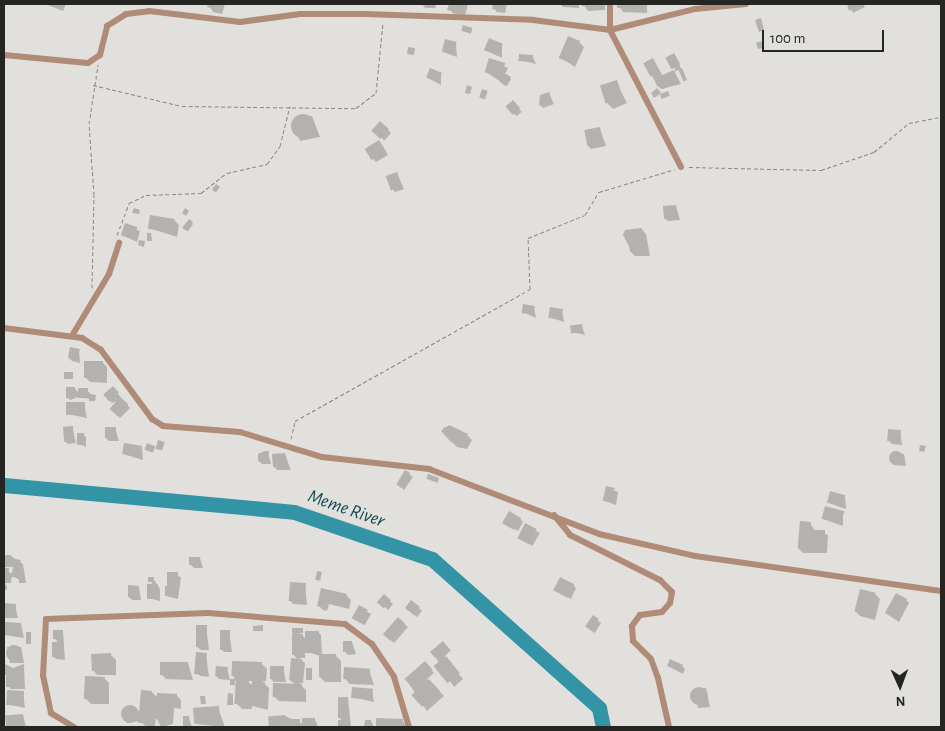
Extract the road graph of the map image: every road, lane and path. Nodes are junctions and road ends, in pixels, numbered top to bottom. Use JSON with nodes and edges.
{"nodes":[{"id":1,"x":610,"y":4,"type":"edge"},
{"id":2,"x":746,"y":4,"type":"edge"},
{"id":3,"x":384,"y":15,"type":"junction"},
{"id":4,"x":610,"y":30,"type":"junction"},
{"id":5,"x":4,"y":55,"type":"edge"},
{"id":6,"x":100,"y":55,"type":"junction"},
{"id":7,"x":93,"y":85,"type":"junction"},
{"id":8,"x":290,"y":106,"type":"junction"},
{"id":9,"x":941,"y":117,"type":"edge"},
{"id":10,"x":681,"y":167,"type":"junction"},
{"id":11,"x":119,"y":243,"type":"joint"},
{"id":12,"x":91,"y":301,"type":"junction"},
{"id":13,"x":4,"y":328,"type":"edge"},
{"id":14,"x":72,"y":334,"type":"junction"},
{"id":15,"x":289,"y":447,"type":"junction"},
{"id":16,"x":554,"y":514,"type":"junction"},
{"id":17,"x":941,"y":591,"type":"edge"},
{"id":18,"x":74,"y":727,"type":"edge"},
{"id":19,"x":409,"y":727,"type":"edge"},
{"id":20,"x":669,"y":727,"type":"edge"}],
"edges":[{"from":1,"to":4,"type":"street"},
{"from":2,"to":4,"type":"street"},
{"from":3,"to":4,"type":"street"},
{"from":3,"to":6,"type":"street"},
{"from":3,"to":8,"type":"path"},
{"from":4,"to":10,"type":"street"},
{"from":5,"to":6,"type":"street"},
{"from":6,"to":7,"type":"path"},
{"from":7,"to":8,"type":"path"},
{"from":7,"to":12,"type":"path"},
{"from":8,"to":11,"type":"path"},
{"from":9,"to":10,"type":"path"},
{"from":10,"to":15,"type":"path"},
{"from":11,"to":12,"type":"street"},
{"from":12,"to":14,"type":"street"},
{"from":13,"to":14,"type":"street"},
{"from":14,"to":15,"type":"street"},
{"from":15,"to":16,"type":"street"},
{"from":16,"to":17,"type":"street"},
{"from":16,"to":20,"type":"street"},
{"from":18,"to":19,"type":"street"}]}
